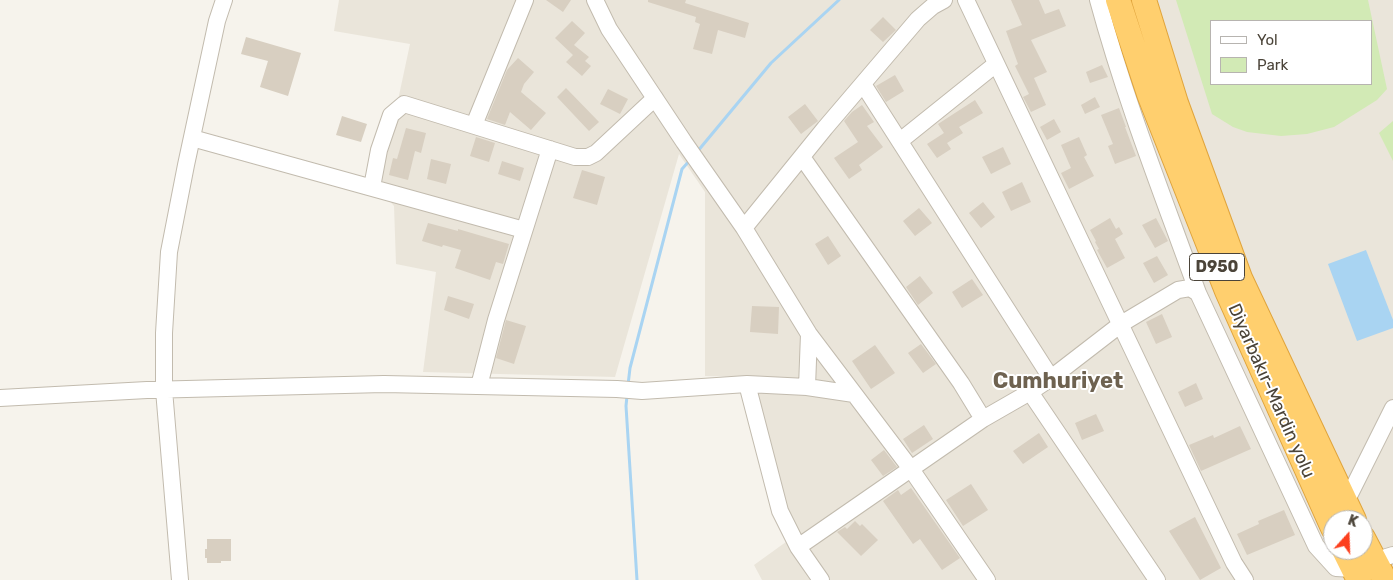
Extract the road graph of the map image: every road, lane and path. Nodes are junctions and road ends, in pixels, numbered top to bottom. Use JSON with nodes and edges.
{"nodes":[{"id":1,"x":224,"y":0,"type":"edge"},
{"id":2,"x":525,"y":0,"type":"edge"},
{"id":3,"x":595,"y":0,"type":"edge"},
{"id":4,"x":944,"y":0,"type":"edge"},
{"id":5,"x":966,"y":0,"type":"edge"},
{"id":6,"x":1098,"y":0,"type":"edge"},
{"id":7,"x":1118,"y":0,"type":"edge"},
{"id":8,"x":1144,"y":0,"type":"edge"},
{"id":9,"x":996,"y":64,"type":"junction"},
{"id":10,"x":863,"y":84,"type":"junction"},
{"id":11,"x":655,"y":98,"type":"junction"},
{"id":12,"x":474,"y":125,"type":"junction"},
{"id":13,"x":192,"y":138,"type":"junction"},
{"id":14,"x":900,"y":141,"type":"junction"},
{"id":15,"x":550,"y":149,"type":"junction"},
{"id":16,"x":802,"y":157,"type":"junction"},
{"id":17,"x":372,"y":187,"type":"junction"},
{"id":18,"x":744,"y":228,"type":"junction"},
{"id":19,"x":524,"y":230,"type":"junction"},
{"id":20,"x":1198,"y":293,"type":"junction"},
{"id":21,"x":1121,"y":324,"type":"junction"},
{"id":22,"x":809,"y":334,"type":"junction"},
{"id":23,"x":1051,"y":378,"type":"junction"},
{"id":24,"x":747,"y":384,"type":"junction"},
{"id":25,"x":479,"y":386,"type":"junction"},
{"id":26,"x":807,"y":387,"type":"junction"},
{"id":27,"x":164,"y":390,"type":"junction"},
{"id":28,"x":1030,"y":392,"type":"junction"},
{"id":29,"x":854,"y":394,"type":"junction"},
{"id":30,"x":0,"y":398,"type":"edge"},
{"id":31,"x":1393,"y":408,"type":"edge"},
{"id":32,"x":983,"y":419,"type":"junction"},
{"id":33,"x":912,"y":469,"type":"junction"},
{"id":34,"x":1325,"y":510,"type":"edge"},
{"id":35,"x":1350,"y":510,"type":"edge"},
{"id":36,"x":1350,"y":510,"type":"edge"},
{"id":37,"x":798,"y":547,"type":"junction"},
{"id":38,"x":1370,"y":570,"type":"edge"},
{"id":39,"x":180,"y":580,"type":"edge"},
{"id":40,"x":821,"y":580,"type":"edge"},
{"id":41,"x":987,"y":580,"type":"edge"},
{"id":42,"x":1157,"y":580,"type":"edge"},
{"id":43,"x":1245,"y":580,"type":"edge"}],
"edges":[{"from":1,"to":13,"type":"street"},
{"from":2,"to":12,"type":"street"},
{"from":3,"to":11,"type":"street"},
{"from":4,"to":10,"type":"street"},
{"from":5,"to":9,"type":"street"},
{"from":6,"to":20,"type":"street"},
{"from":7,"to":34,"type":"highway","name":"Diyarbakır-Mardin yolu","number":"D950"},
{"from":8,"to":35,"type":"highway","name":"Diyarbakır-Mardin yolu","number":"D950"},
{"from":9,"to":14,"type":"street"},
{"from":9,"to":21,"type":"street"},
{"from":10,"to":14,"type":"street"},
{"from":10,"to":16,"type":"street"},
{"from":11,"to":15,"type":"street"},
{"from":11,"to":18,"type":"street"},
{"from":12,"to":15,"type":"street"},
{"from":12,"to":17,"type":"street"},
{"from":13,"to":17,"type":"street"},
{"from":13,"to":27,"type":"street"},
{"from":14,"to":23,"type":"street"},
{"from":15,"to":19,"type":"street"},
{"from":16,"to":18,"type":"street"},
{"from":16,"to":32,"type":"street"},
{"from":17,"to":19,"type":"street"},
{"from":18,"to":22,"type":"street"},
{"from":19,"to":25,"type":"street"},
{"from":20,"to":21,"type":"street"},
{"from":20,"to":38,"type":"street"},
{"from":21,"to":23,"type":"street"},
{"from":21,"to":43,"type":"street"},
{"from":22,"to":26,"type":"street"},
{"from":22,"to":29,"type":"street"},
{"from":23,"to":28,"type":"street"},
{"from":24,"to":25,"type":"street"},
{"from":24,"to":26,"type":"street"},
{"from":24,"to":37,"type":"street"},
{"from":25,"to":27,"type":"street"},
{"from":26,"to":29,"type":"street"},
{"from":27,"to":30,"type":"street"},
{"from":27,"to":39,"type":"street"},
{"from":28,"to":32,"type":"street"},
{"from":28,"to":42,"type":"street"},
{"from":29,"to":33,"type":"street"},
{"from":31,"to":36,"type":"street"},
{"from":32,"to":33,"type":"street"},
{"from":33,"to":37,"type":"street"},
{"from":33,"to":41,"type":"street"},
{"from":37,"to":40,"type":"street"}]}
